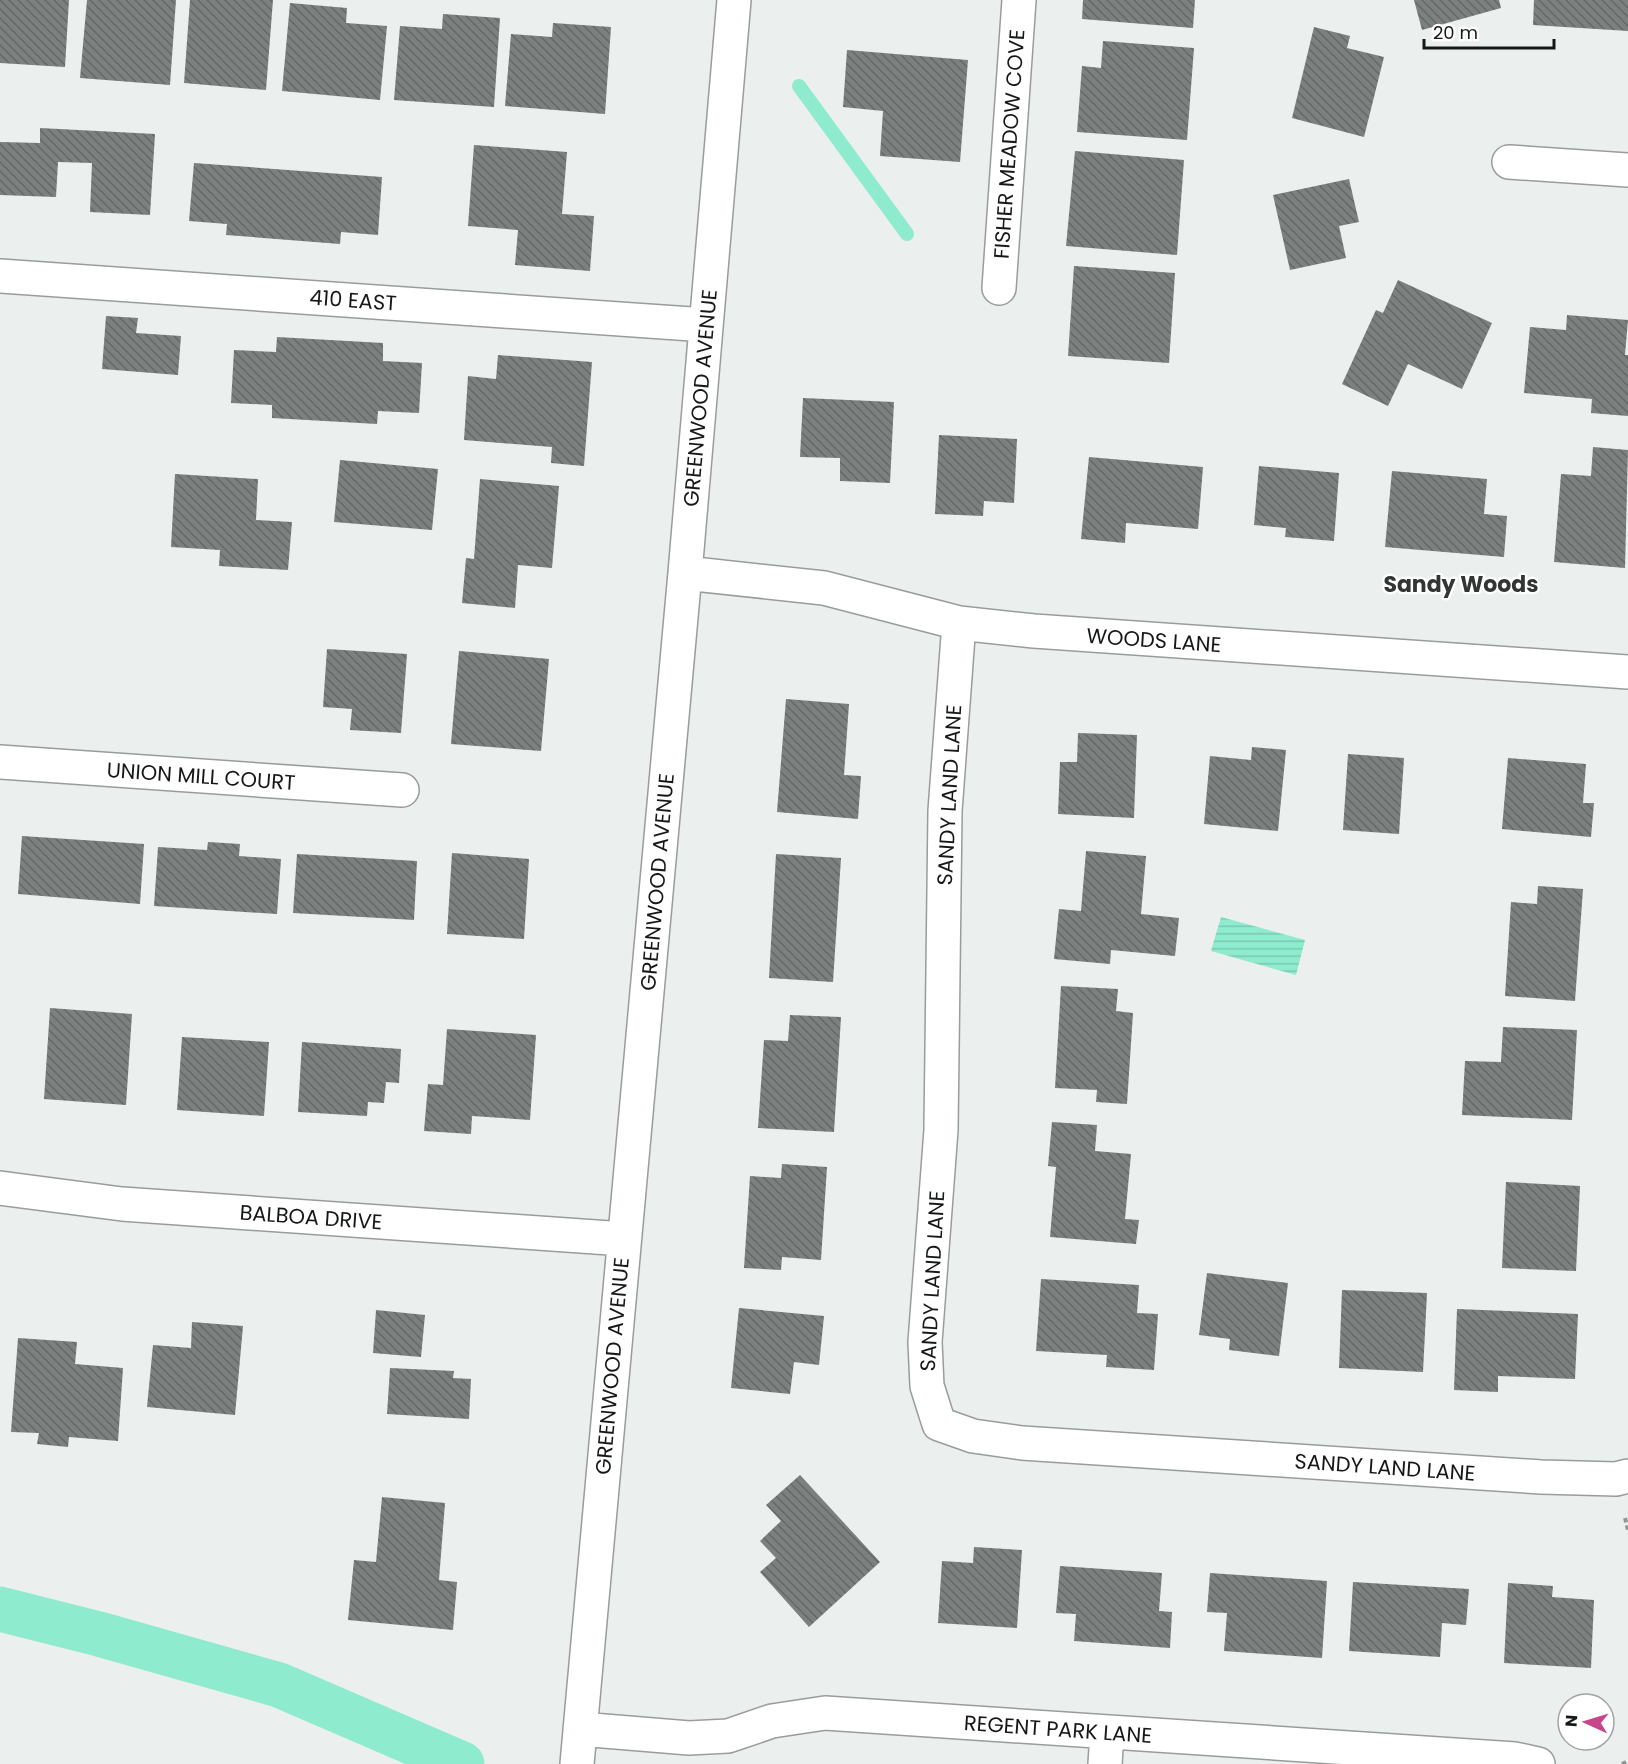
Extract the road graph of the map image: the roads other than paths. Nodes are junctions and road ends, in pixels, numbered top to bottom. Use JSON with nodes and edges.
{"nodes":[{"id":1,"x":734,"y":0,"type":"edge"},
{"id":2,"x":1019,"y":0,"type":"edge"},
{"id":3,"x":1509,"y":162,"type":"dead end"},
{"id":4,"x":1628,"y":170,"type":"edge"},
{"id":5,"x":0,"y":276,"type":"edge"},
{"id":6,"x":999,"y":288,"type":"dead end"},
{"id":7,"x":706,"y":325,"type":"junction"},
{"id":8,"x":686,"y":573,"type":"junction"},
{"id":9,"x":959,"y":623,"type":"junction"},
{"id":10,"x":1628,"y":672,"type":"edge"},
{"id":11,"x":0,"y":762,"type":"edge"},
{"id":12,"x":402,"y":790,"type":"dead end"},
{"id":13,"x":0,"y":1188,"type":"edge"},
{"id":14,"x":624,"y":1239,"type":"junction"},
{"id":15,"x":1628,"y":1476,"type":"edge"},
{"id":16,"x":580,"y":1729,"type":"junction"},
{"id":17,"x":1107,"y":1732,"type":"junction"},
{"id":18,"x":577,"y":1764,"type":"edge"},
{"id":19,"x":1105,"y":1764,"type":"edge"},
{"id":20,"x":1538,"y":1764,"type":"edge"}],
"edges":[{"from":1,"to":7,"type":"street","name":"GREENWOOD AVENUE"},
{"from":2,"to":6,"type":"street","name":"FISHER MEADOW COVE"},
{"from":3,"to":4,"type":"street"},
{"from":5,"to":7,"type":"street","name":"410 EAST"},
{"from":7,"to":8,"type":"street","name":"GREENWOOD AVENUE"},
{"from":8,"to":9,"type":"street","name":"WOODS LANE"},
{"from":8,"to":14,"type":"street","name":"GREENWOOD AVENUE"},
{"from":9,"to":10,"type":"street","name":"WOODS LANE"},
{"from":9,"to":15,"type":"street","name":"SANDY LAND LANE"},
{"from":11,"to":12,"type":"street","name":"UNION MILL COURT"},
{"from":13,"to":14,"type":"street","name":"BALBOA DRIVE"},
{"from":14,"to":16,"type":"street","name":"GREENWOOD AVENUE"},
{"from":16,"to":17,"type":"street","name":"REGENT PARK LANE"},
{"from":16,"to":18,"type":"street","name":"GREENWOOD AVENUE"},
{"from":17,"to":19,"type":"street"},
{"from":17,"to":20,"type":"street","name":"REGENT PARK LANE"}]}
